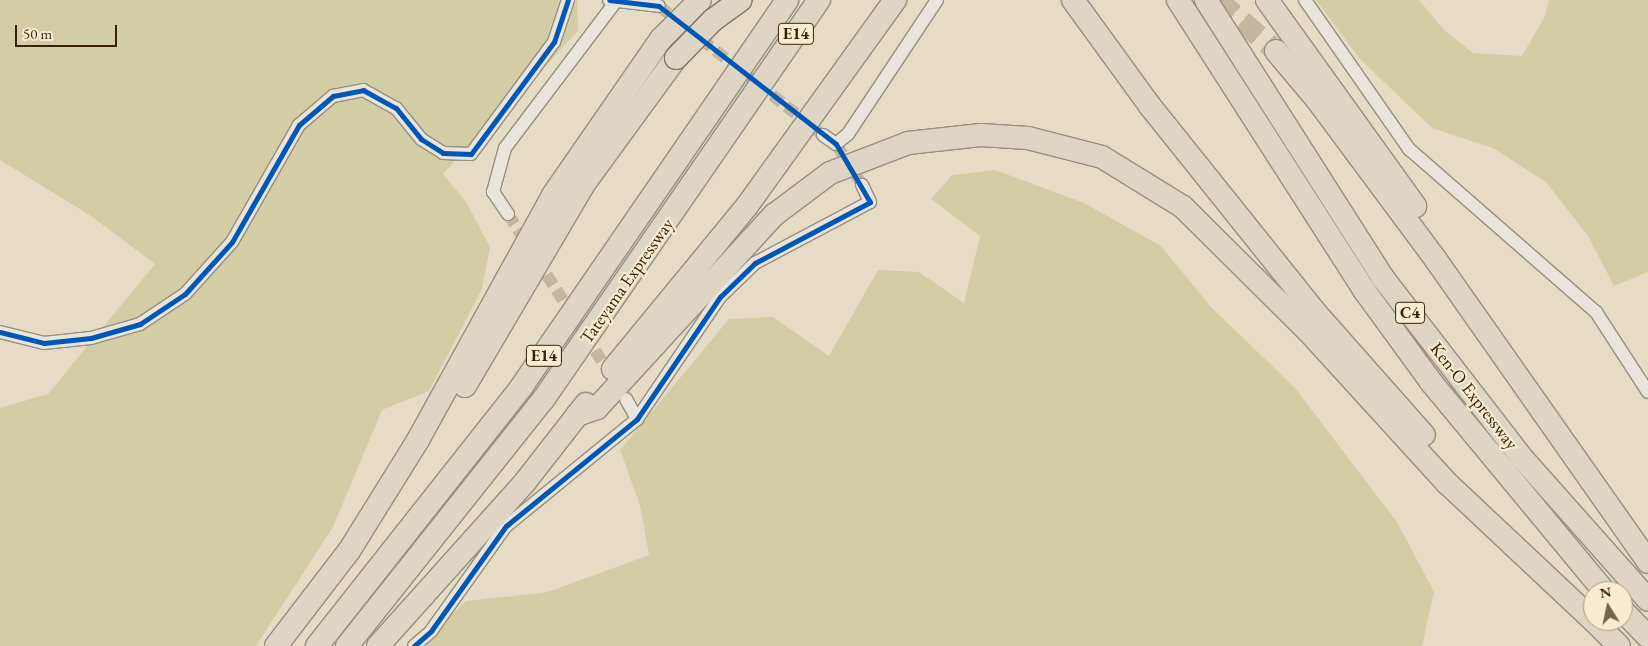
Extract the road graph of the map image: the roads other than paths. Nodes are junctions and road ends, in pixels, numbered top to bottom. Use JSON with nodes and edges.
{"nodes":[{"id":1,"x":568,"y":0,"type":"edge"},
{"id":2,"x":700,"y":0,"type":"edge"},
{"id":3,"x":741,"y":0,"type":"edge"},
{"id":4,"x":787,"y":0,"type":"edge"},
{"id":5,"x":819,"y":0,"type":"edge"},
{"id":6,"x":895,"y":0,"type":"edge"},
{"id":7,"x":937,"y":0,"type":"edge"},
{"id":8,"x":1073,"y":0,"type":"edge"},
{"id":9,"x":1178,"y":0,"type":"edge"},
{"id":10,"x":1206,"y":0,"type":"edge"},
{"id":11,"x":1267,"y":0,"type":"edge"},
{"id":12,"x":1305,"y":0,"type":"edge"},
{"id":13,"x":614,"y":1,"type":"edge"},
{"id":14,"x":659,"y":6,"type":"tunnel mouth"},
{"id":15,"x":1276,"y":51,"type":"tunnel mouth"},
{"id":16,"x":823,"y":135,"type":"tunnel mouth"},
{"id":17,"x":862,"y":185,"type":"tunnel mouth"},
{"id":18,"x":508,"y":214,"type":"tunnel mouth"},
{"id":19,"x":0,"y":332,"type":"edge"},
{"id":20,"x":1512,"y":372,"type":"junction"},
{"id":21,"x":1648,"y":392,"type":"edge"},
{"id":22,"x":626,"y":399,"type":"dead end"},
{"id":23,"x":578,"y":415,"type":"junction"},
{"id":24,"x":637,"y":419,"type":"junction"},
{"id":25,"x":349,"y":551,"type":"junction"},
{"id":26,"x":1648,"y":562,"type":"edge"},
{"id":27,"x":1596,"y":581,"type":"edge"},
{"id":28,"x":1648,"y":600,"type":"edge"},
{"id":29,"x":1583,"y":608,"type":"edge"},
{"id":30,"x":1583,"y":610,"type":"edge"},
{"id":31,"x":1633,"y":621,"type":"edge"},
{"id":32,"x":1605,"y":631,"type":"edge"},
{"id":33,"x":1648,"y":637,"type":"edge"},
{"id":34,"x":276,"y":646,"type":"edge"},
{"id":35,"x":317,"y":646,"type":"edge"},
{"id":36,"x":347,"y":646,"type":"edge"},
{"id":37,"x":378,"y":646,"type":"edge"},
{"id":38,"x":414,"y":646,"type":"edge"},
{"id":39,"x":1619,"y":646,"type":"edge"}],
"edges":[{"from":1,"to":19,"type":"street"},
{"from":2,"to":25,"type":"highway"},
{"from":3,"to":25,"type":"highway","bridge":true},
{"from":4,"to":35,"type":"highway","name":"Tateyama Expressway","number":"E14"},
{"from":5,"to":36,"type":"highway","name":"Tateyama Expressway","number":"E14"},
{"from":6,"to":23,"type":"highway"},
{"from":7,"to":16,"type":"street"},
{"from":8,"to":29,"type":"highway"},
{"from":9,"to":27,"type":"highway","name":"Ken-O Expressway","number":"C4"},
{"from":10,"to":28,"type":"highway","name":"Ken-O Expressway","number":"C4"},
{"from":11,"to":20,"type":"highway"},
{"from":12,"to":21,"type":"street"},
{"from":13,"to":14,"type":"street"},
{"from":13,"to":18,"type":"street"},
{"from":15,"to":20,"type":"highway"},
{"from":17,"to":24,"type":"street"},
{"from":20,"to":26,"type":"highway"},
{"from":22,"to":24,"type":"street"},
{"from":23,"to":30,"type":"highway"},
{"from":23,"to":37,"type":"highway"},
{"from":24,"to":38,"type":"street"},
{"from":25,"to":34,"type":"highway"},
{"from":31,"to":33,"type":"highway"},
{"from":32,"to":39,"type":"highway"}]}
